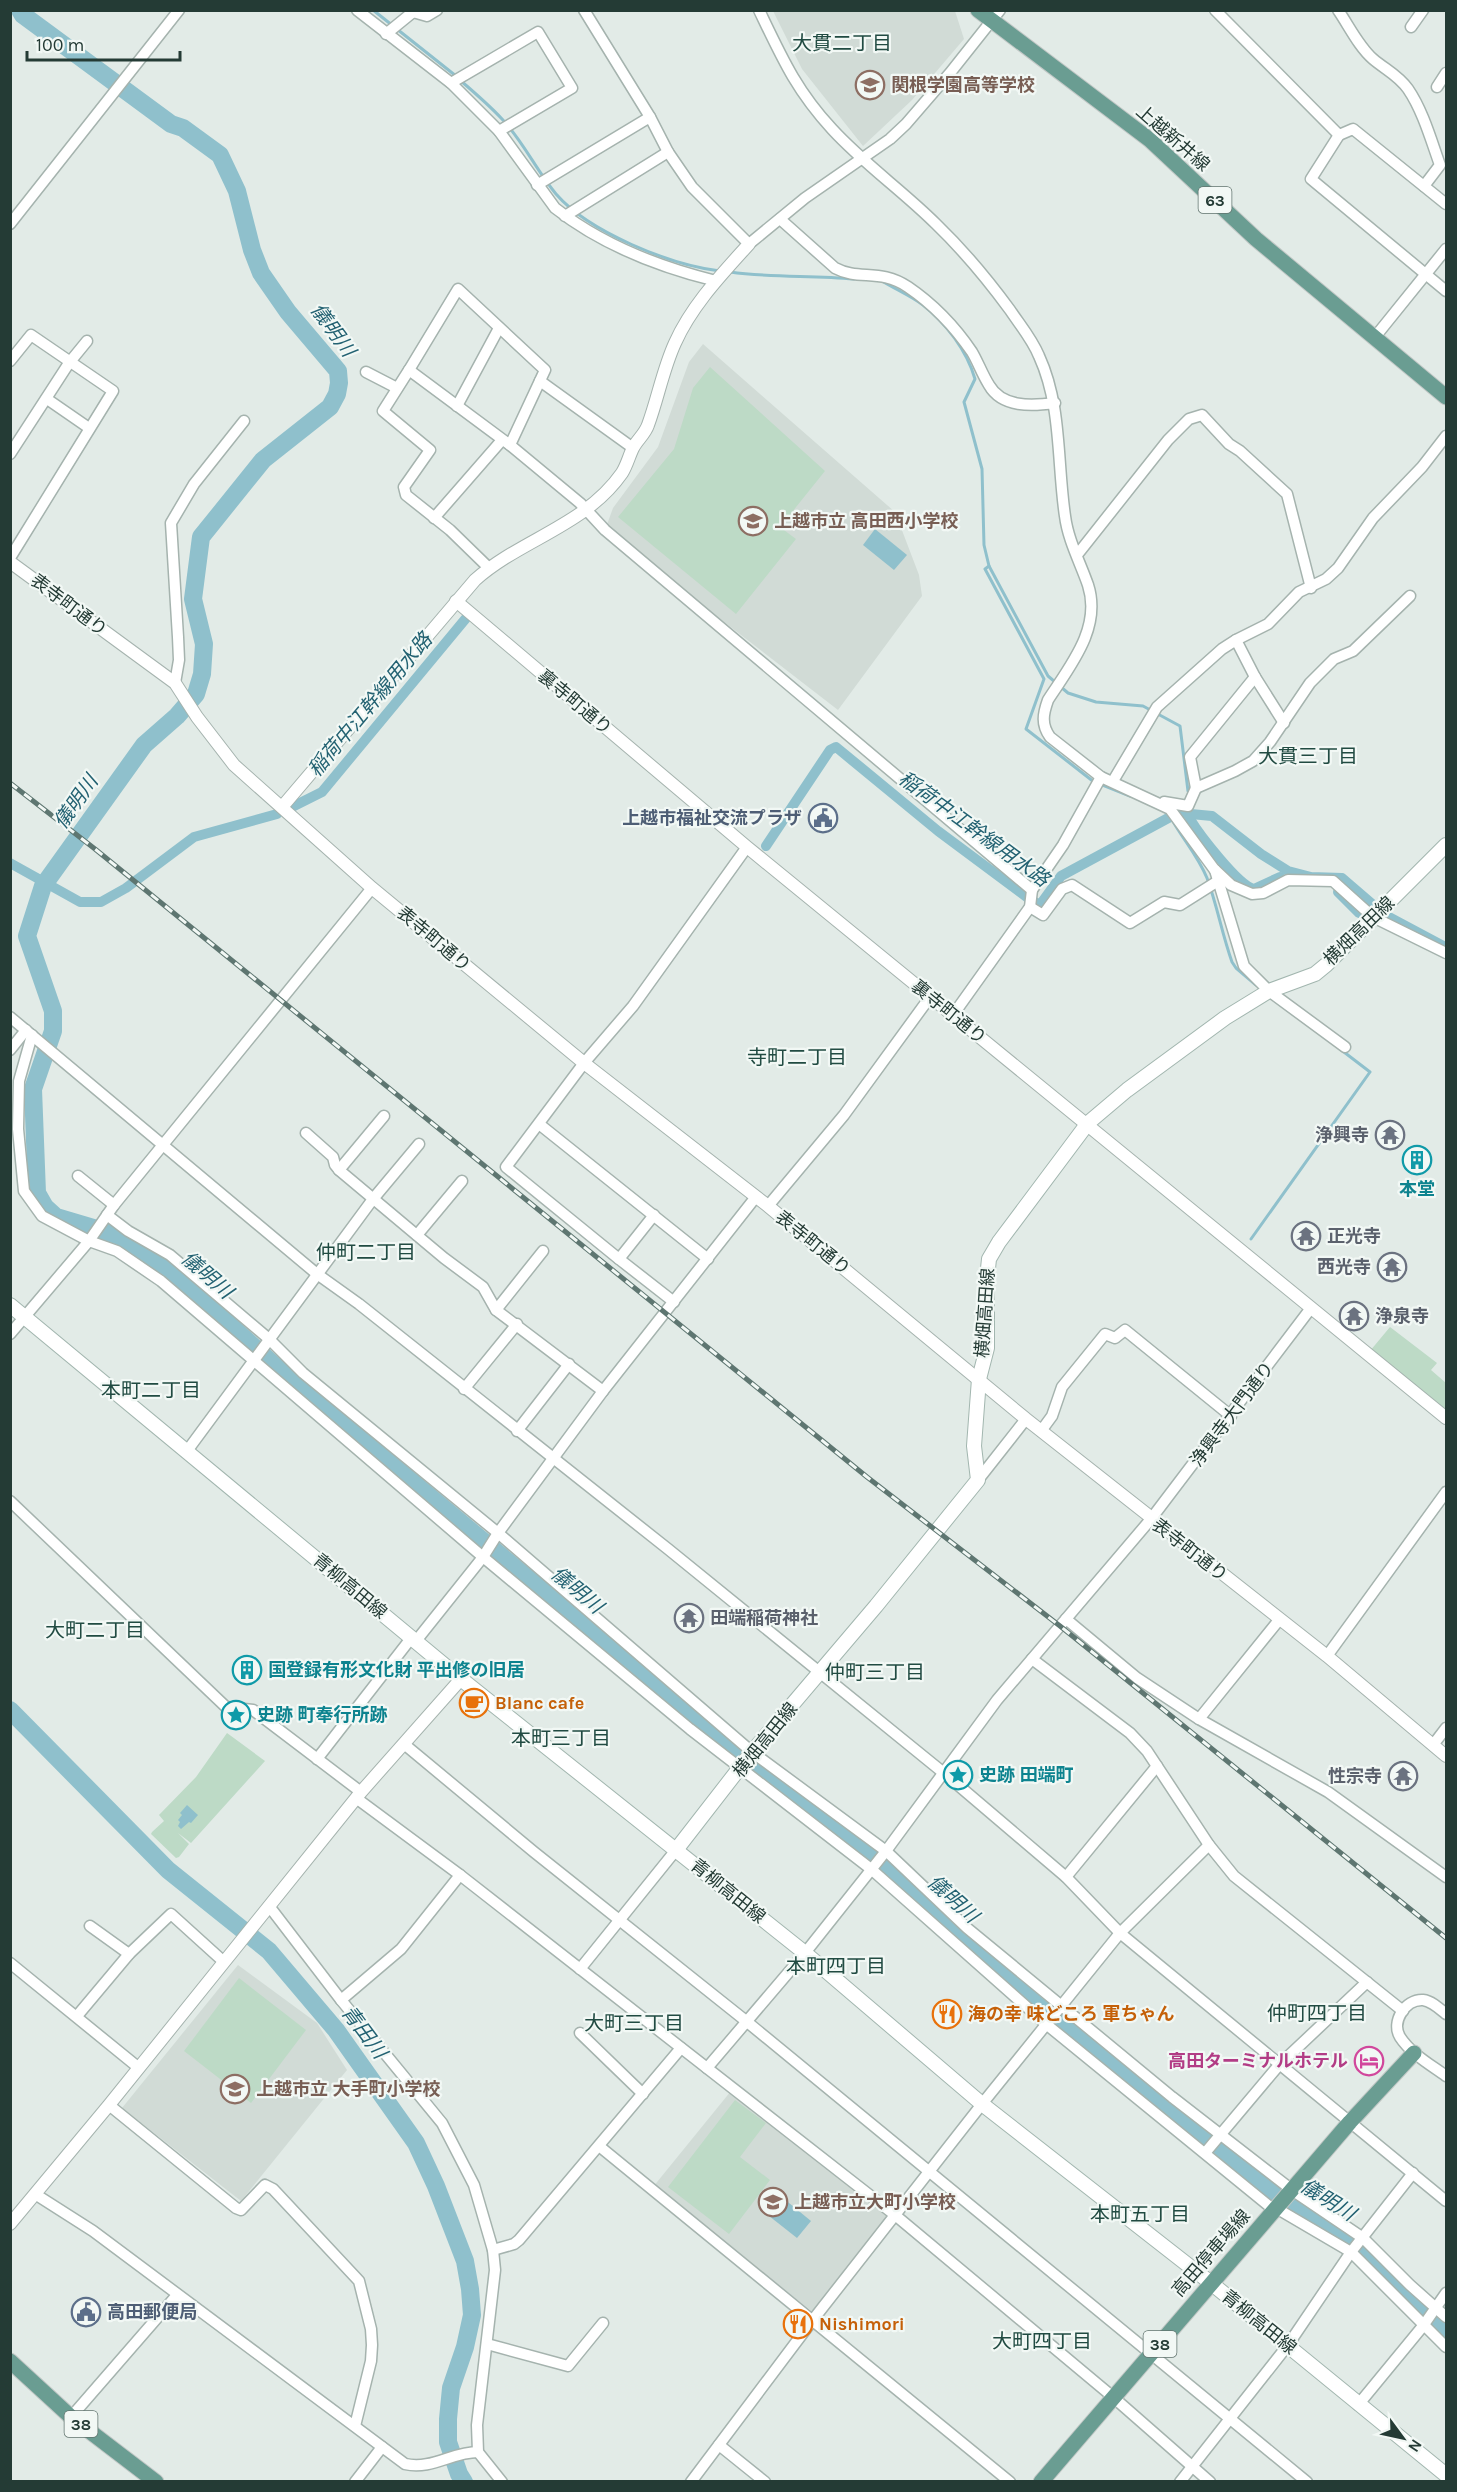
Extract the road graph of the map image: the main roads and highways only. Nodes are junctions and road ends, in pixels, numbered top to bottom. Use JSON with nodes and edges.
{"nodes":[{"id":1,"x":978,"y":10,"type":"edge"},
{"id":2,"x":996,"y":16,"type":"edge"},
{"id":3,"x":1446,"y":397,"type":"edge"},
{"id":4,"x":1446,"y":845,"type":"edge"},
{"id":5,"x":10,"y":1305,"type":"edge"},
{"id":6,"x":676,"y":1850,"type":"junction"},
{"id":7,"x":1414,"y":2052,"type":"road end"},
{"id":8,"x":1211,"y":2283,"type":"junction"},
{"id":9,"x":10,"y":2361,"type":"edge"},
{"id":10,"x":1446,"y":2475,"type":"edge"},
{"id":11,"x":156,"y":2481,"type":"edge"},
{"id":12,"x":1041,"y":2481,"type":"edge"}],
"edges":[{"from":1,"to":2,"type":"main road","name":"上越新井線","number":"63"},
{"from":2,"to":3,"type":"main road","name":"上越新井線","number":"63"},
{"from":4,"to":6,"type":"main road","name":"横畑高田線"},
{"from":5,"to":6,"type":"main road","name":"青柳高田線"},
{"from":6,"to":8,"type":"main road","name":"青柳高田線"},
{"from":7,"to":8,"type":"main road","name":"高田停車場線","number":"38"},
{"from":8,"to":10,"type":"main road","name":"青柳高田線"},
{"from":8,"to":12,"type":"main road","name":"高田停車場線","number":"38"},
{"from":9,"to":11,"type":"main road","number":"38"}]}
